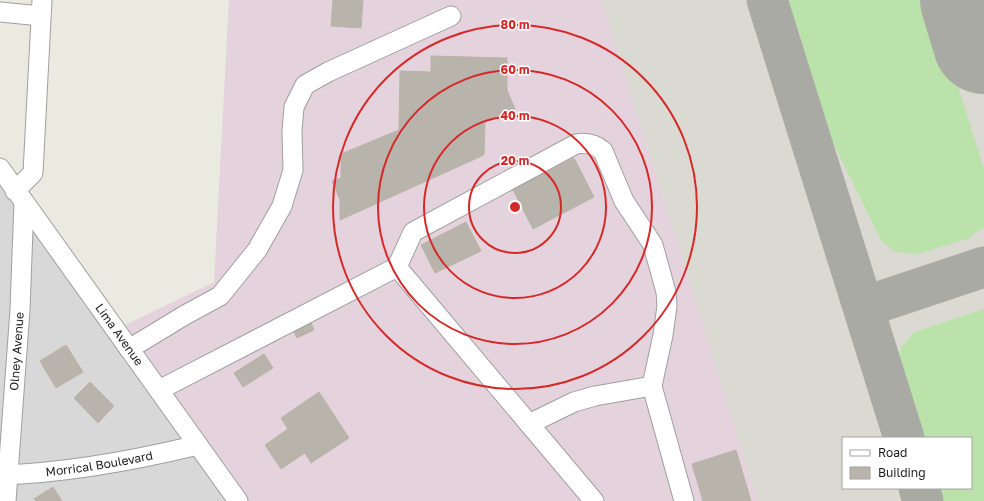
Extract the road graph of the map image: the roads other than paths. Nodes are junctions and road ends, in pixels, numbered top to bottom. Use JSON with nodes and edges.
{"nodes":[{"id":1,"x":42,"y":8,"type":"edge"},
{"id":2,"x":0,"y":12,"type":"edge"},
{"id":3,"x":451,"y":16,"type":"dead end"},
{"id":4,"x":0,"y":168,"type":"edge"},
{"id":5,"x":20,"y":196,"type":"junction"},
{"id":6,"x":397,"y":267,"type":"junction"},
{"id":7,"x":129,"y":349,"type":"junction"},
{"id":8,"x":652,"y":386,"type":"junction"},
{"id":9,"x":159,"y":390,"type":"junction"},
{"id":10,"x":529,"y":424,"type":"junction"},
{"id":11,"x":198,"y":445,"type":"junction"},
{"id":12,"x":4,"y":475,"type":"edge"},
{"id":13,"x":6,"y":501,"type":"edge"},
{"id":14,"x":238,"y":501,"type":"edge"},
{"id":15,"x":594,"y":501,"type":"edge"},
{"id":16,"x":684,"y":501,"type":"edge"}],
"edges":[{"from":1,"to":2,"type":"street"},
{"from":1,"to":5,"type":"street"},
{"from":3,"to":7,"type":"street"},
{"from":4,"to":5,"type":"street","name":"Lima Avenue"},
{"from":5,"to":7,"type":"street","name":"Lima Avenue"},
{"from":5,"to":12,"type":"street","name":"Olney Avenue"},
{"from":6,"to":8,"type":"street"},
{"from":6,"to":9,"type":"street"},
{"from":6,"to":10,"type":"street"},
{"from":7,"to":9,"type":"street","name":"Lima Avenue"},
{"from":8,"to":10,"type":"street"},
{"from":8,"to":16,"type":"street"},
{"from":9,"to":11,"type":"street","name":"Lima Avenue"},
{"from":10,"to":15,"type":"street"},
{"from":11,"to":12,"type":"street","name":"Morrical Boulevard"},
{"from":11,"to":14,"type":"street","name":"Lima Avenue"},
{"from":12,"to":13,"type":"street","name":"Olney Avenue"}]}
